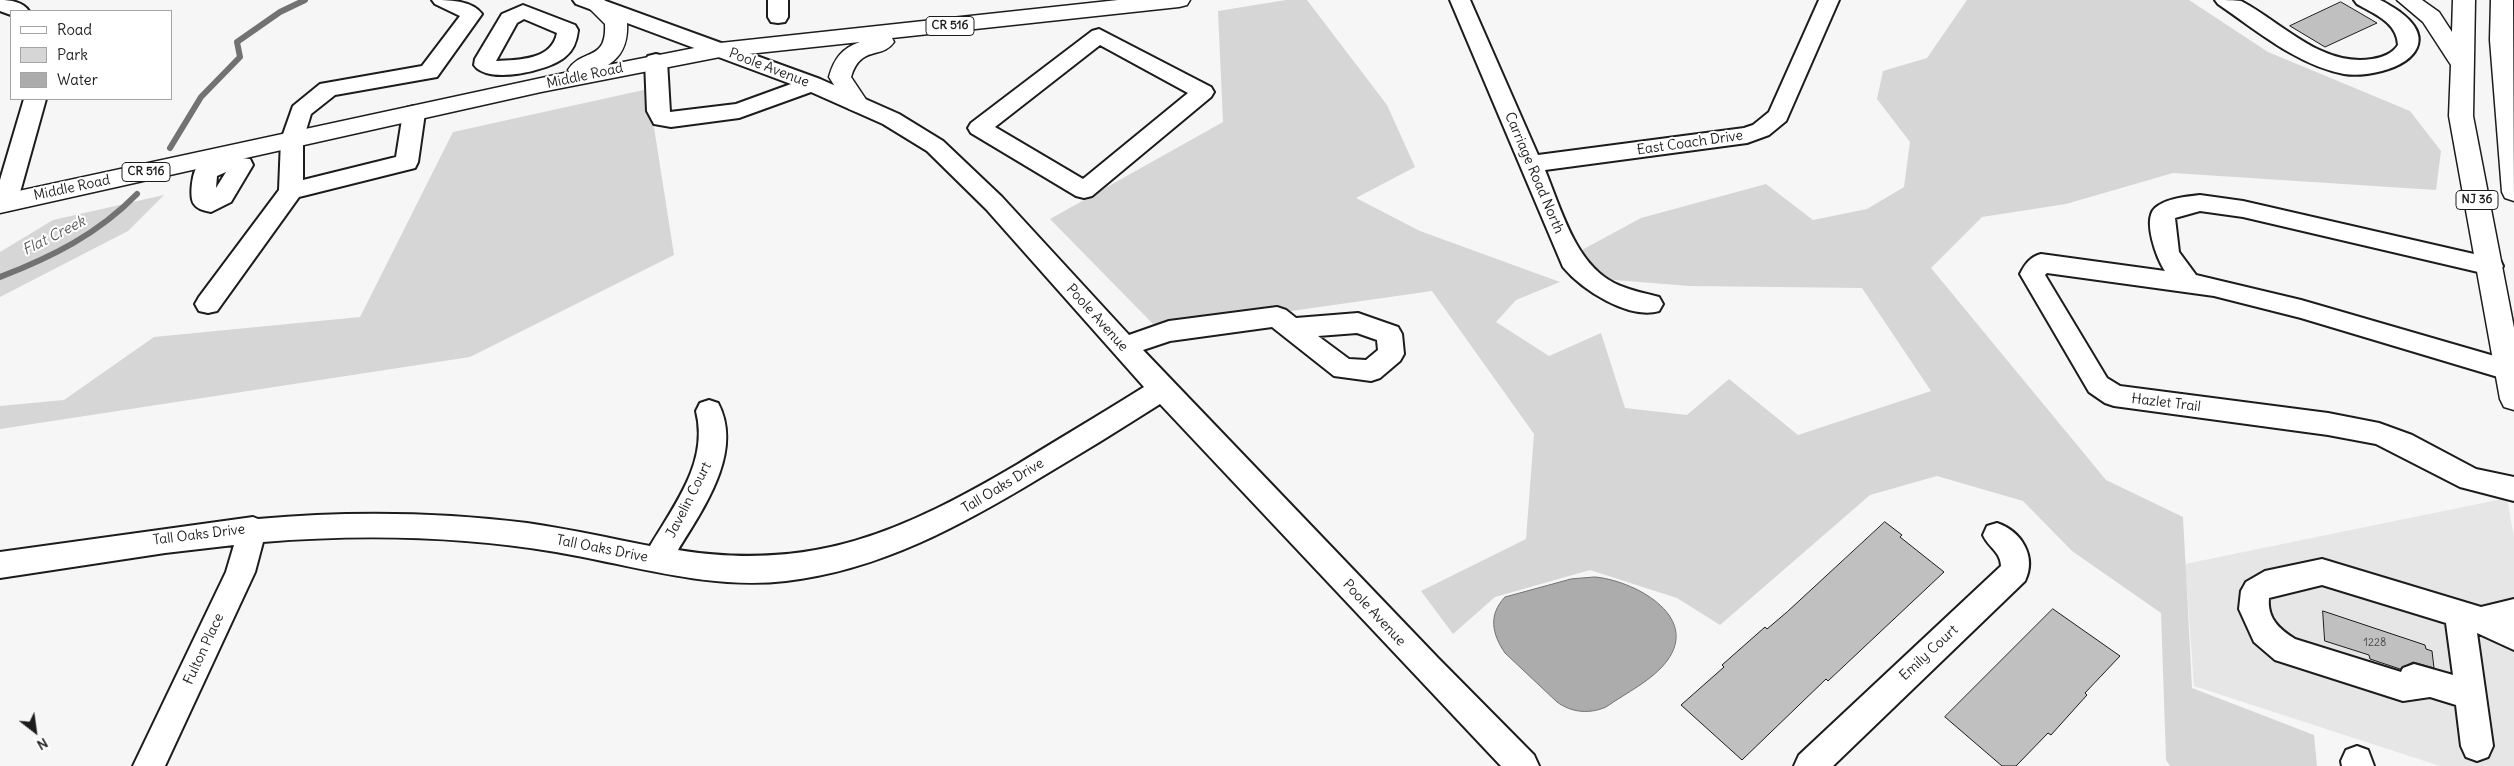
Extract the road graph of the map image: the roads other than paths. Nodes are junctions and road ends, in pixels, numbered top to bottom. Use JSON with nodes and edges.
{"nodes":[{"id":1,"x":442,"y":0,"type":"edge"},
{"id":2,"x":649,"y":0,"type":"edge"},
{"id":3,"x":1179,"y":0,"type":"edge"},
{"id":4,"x":1460,"y":0,"type":"edge"},
{"id":5,"x":1829,"y":0,"type":"edge"},
{"id":6,"x":2364,"y":0,"type":"edge"},
{"id":7,"x":2408,"y":0,"type":"edge"},
{"id":8,"x":2464,"y":0,"type":"edge"},
{"id":9,"x":2502,"y":0,"type":"edge"},
{"id":10,"x":589,"y":2,"type":"edge"},
{"id":11,"x":2238,"y":2,"type":"edge"},
{"id":12,"x":0,"y":3,"type":"edge"},
{"id":13,"x":531,"y":6,"type":"edge"},
{"id":14,"x":1100,"y":8,"type":"junction"},
{"id":15,"x":17,"y":10,"type":"edge"},
{"id":16,"x":632,"y":17,"type":"junction"},
{"id":17,"x":932,"y":27,"type":"junction"},
{"id":18,"x":2508,"y":31,"type":"edge"},
{"id":19,"x":1099,"y":36,"type":"junction"},
{"id":20,"x":720,"y":50,"type":"junction"},
{"id":21,"x":656,"y":62,"type":"junction"},
{"id":22,"x":2462,"y":64,"type":"junction"},
{"id":23,"x":539,"y":74,"type":"junction"},
{"id":24,"x":812,"y":84,"type":"junction"},
{"id":25,"x":34,"y":100,"type":"edge"},
{"id":26,"x":857,"y":104,"type":"junction"},
{"id":27,"x":414,"y":113,"type":"junction"},
{"id":28,"x":292,"y":140,"type":"junction"},
{"id":29,"x":225,"y":164,"type":"junction"},
{"id":30,"x":1531,"y":164,"type":"junction"},
{"id":31,"x":291,"y":191,"type":"junction"},
{"id":32,"x":2514,"y":192,"type":"edge"},
{"id":33,"x":2,"y":203,"type":"edge"},
{"id":34,"x":2491,"y":266,"type":"junction"},
{"id":35,"x":2188,"y":283,"type":"junction"},
{"id":36,"x":208,"y":304,"type":"dead end"},
{"id":37,"x":1650,"y":304,"type":"dead end"},
{"id":38,"x":1289,"y":328,"type":"dead end"},
{"id":39,"x":1124,"y":347,"type":"junction"},
{"id":40,"x":2508,"y":370,"type":"junction"},
{"id":41,"x":1162,"y":389,"type":"junction"},
{"id":42,"x":2514,"y":399,"type":"edge"},
{"id":43,"x":709,"y":411,"type":"dead end"},
{"id":44,"x":2514,"y":489,"type":"edge"},
{"id":45,"x":252,"y":529,"type":"junction"},
{"id":46,"x":1997,"y":535,"type":"dead end"},
{"id":47,"x":658,"y":559,"type":"junction"},
{"id":48,"x":0,"y":565,"type":"edge"},
{"id":49,"x":2514,"y":612,"type":"edge"},
{"id":50,"x":2471,"y":617,"type":"junction"},
{"id":51,"x":2514,"y":636,"type":"edge"},
{"id":52,"x":2470,"y":695,"type":"junction"},
{"id":53,"x":2477,"y":746,"type":"dead end"},
{"id":54,"x":150,"y":766,"type":"edge"},
{"id":55,"x":1523,"y":766,"type":"edge"},
{"id":56,"x":1810,"y":766,"type":"edge"}],
"edges":[{"from":1,"to":28,"type":"street"},
{"from":2,"to":16,"type":"street"},
{"from":3,"to":14,"type":"main road","name":"Middle Road","number":"CR 516"},
{"from":4,"to":30,"type":"street","name":"Carriage Road North"},
{"from":5,"to":30,"type":"street","name":"East Coach Drive"},
{"from":6,"to":11,"type":"street"},
{"from":7,"to":22,"type":"main road"},
{"from":8,"to":22,"type":"main road","number":"NJ 36"},
{"from":9,"to":18,"type":"main road","number":"NJ 36"},
{"from":10,"to":16,"type":"street","name":"Poole Avenue"},
{"from":10,"to":23,"type":"main road"},
{"from":12,"to":15,"type":"street"},
{"from":13,"to":23,"type":"street"},
{"from":13,"to":23,"type":"street"},
{"from":14,"to":17,"type":"main road","name":"Middle Road","number":"CR 516"},
{"from":14,"to":19,"type":"street"},
{"from":16,"to":20,"type":"street","name":"Poole Avenue"},
{"from":17,"to":20,"type":"main road","name":"Middle Road","number":"CR 516"},
{"from":17,"to":26,"type":"main road"},
{"from":18,"to":32,"type":"main road","number":"NJ 36"},
{"from":19,"to":19,"type":"street"},
{"from":20,"to":21,"type":"main road","name":"Middle Road","number":"CR 516"},
{"from":20,"to":24,"type":"street","name":"Poole Avenue"},
{"from":21,"to":23,"type":"main road","name":"Middle Road","number":"CR 516"},
{"from":21,"to":24,"type":"street"},
{"from":22,"to":34,"type":"main road","number":"NJ 36"},
{"from":23,"to":27,"type":"main road","name":"Middle Road","number":"CR 516"},
{"from":24,"to":26,"type":"street","name":"Poole Avenue"},
{"from":25,"to":33,"type":"street"},
{"from":26,"to":39,"type":"street","name":"Poole Avenue"},
{"from":27,"to":28,"type":"main road","name":"Middle Road","number":"CR 516"},
{"from":27,"to":31,"type":"street"},
{"from":28,"to":29,"type":"main road","name":"Middle Road","number":"CR 516"},
{"from":28,"to":31,"type":"street"},
{"from":29,"to":29,"type":"street"},
{"from":29,"to":33,"type":"main road","name":"Middle Road","number":"CR 516"},
{"from":30,"to":37,"type":"street","name":"Carriage Road North"},
{"from":31,"to":36,"type":"street"},
{"from":34,"to":35,"type":"street"},
{"from":34,"to":40,"type":"main road","number":"NJ 36"},
{"from":35,"to":40,"type":"street","name":"Hazlet Trail"},
{"from":35,"to":44,"type":"street","name":"Hazlet Trail"},
{"from":38,"to":39,"type":"street"},
{"from":39,"to":41,"type":"street","name":"Poole Avenue"},
{"from":40,"to":42,"type":"main road","number":"NJ 36"},
{"from":41,"to":47,"type":"street","name":"Tall Oaks Drive"},
{"from":41,"to":55,"type":"street","name":"Poole Avenue"},
{"from":43,"to":47,"type":"street","name":"Javelin Court"},
{"from":45,"to":47,"type":"street","name":"Tall Oaks Drive"},
{"from":45,"to":48,"type":"street","name":"Tall Oaks Drive"},
{"from":45,"to":54,"type":"street","name":"Fulton Place"},
{"from":46,"to":56,"type":"street","name":"Emily Court"},
{"from":49,"to":50,"type":"street"},
{"from":50,"to":51,"type":"street"},
{"from":50,"to":52,"type":"street"},
{"from":50,"to":52,"type":"street"},
{"from":52,"to":53,"type":"street"}]}
